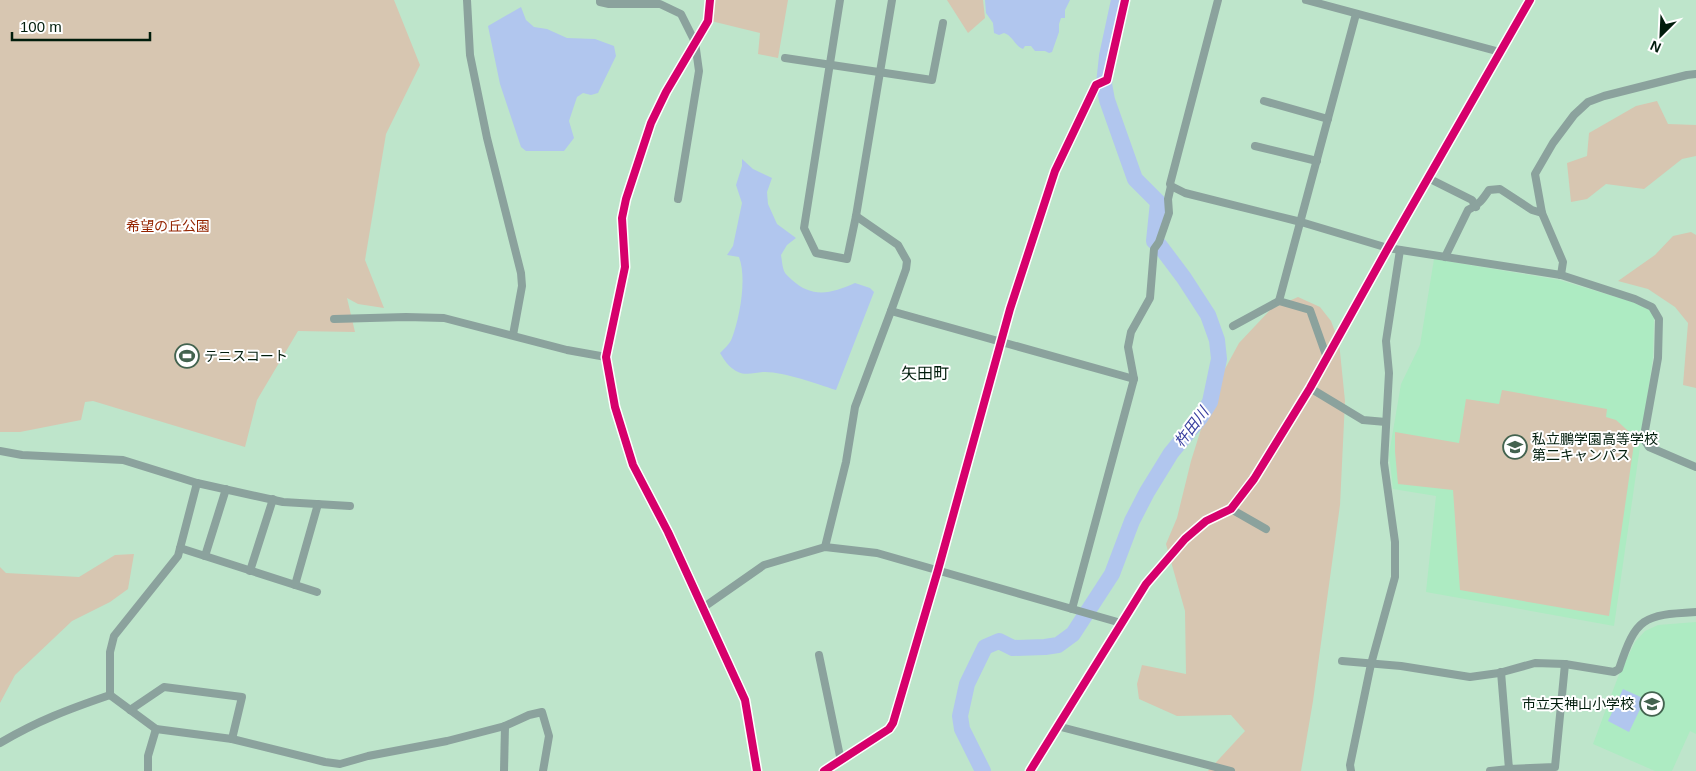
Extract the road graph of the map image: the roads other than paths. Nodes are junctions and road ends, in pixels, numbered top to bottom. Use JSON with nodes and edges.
{"nodes":[{"id":1,"x":467,"y":0,"type":"edge"},
{"id":2,"x":600,"y":0,"type":"edge"},
{"id":3,"x":710,"y":0,"type":"edge"},
{"id":4,"x":840,"y":0,"type":"edge"},
{"id":5,"x":892,"y":0,"type":"edge"},
{"id":6,"x":1125,"y":0,"type":"edge"},
{"id":7,"x":1218,"y":0,"type":"edge"},
{"id":8,"x":1306,"y":0,"type":"edge"},
{"id":9,"x":1530,"y":0,"type":"edge"},
{"id":10,"x":1356,"y":14,"type":"junction"},
{"id":11,"x":943,"y":23,"type":"dead end"},
{"id":12,"x":695,"y":42,"type":"junction"},
{"id":13,"x":1500,"y":52,"type":"junction"},
{"id":14,"x":785,"y":58,"type":"dead end"},
{"id":15,"x":830,"y":65,"type":"junction"},
{"id":16,"x":881,"y":72,"type":"junction"},
{"id":17,"x":1696,"y":74,"type":"edge"},
{"id":18,"x":1264,"y":101,"type":"dead end"},
{"id":19,"x":1328,"y":119,"type":"junction"},
{"id":20,"x":1254,"y":146,"type":"dead end"},
{"id":21,"x":1317,"y":161,"type":"junction"},
{"id":22,"x":1428,"y":178,"type":"junction"},
{"id":23,"x":1171,"y":186,"type":"junction"},
{"id":24,"x":678,"y":199,"type":"dead end"},
{"id":25,"x":1476,"y":207,"type":"junction"},
{"id":26,"x":1542,"y":213,"type":"junction"},
{"id":27,"x":856,"y":216,"type":"junction"},
{"id":28,"x":1301,"y":222,"type":"junction"},
{"id":29,"x":1388,"y":248,"type":"junction"},
{"id":30,"x":1400,"y":250,"type":"junction"},
{"id":31,"x":1444,"y":257,"type":"junction"},
{"id":32,"x":1561,"y":274,"type":"junction"},
{"id":33,"x":1280,"y":301,"type":"junction"},
{"id":34,"x":891,"y":310,"type":"junction"},
{"id":35,"x":334,"y":319,"type":"dead end"},
{"id":36,"x":1233,"y":326,"type":"dead end"},
{"id":37,"x":513,"y":335,"type":"junction"},
{"id":38,"x":1002,"y":342,"type":"junction"},
{"id":39,"x":606,"y":357,"type":"junction"},
{"id":40,"x":1327,"y":358,"type":"junction"},
{"id":41,"x":1134,"y":379,"type":"junction"},
{"id":42,"x":1310,"y":388,"type":"junction"},
{"id":43,"x":1386,"y":422,"type":"junction"},
{"id":44,"x":0,"y":452,"type":"edge"},
{"id":45,"x":1696,"y":467,"type":"edge"},
{"id":46,"x":197,"y":483,"type":"junction"},
{"id":47,"x":226,"y":489,"type":"junction"},
{"id":48,"x":273,"y":499,"type":"junction"},
{"id":49,"x":318,"y":504,"type":"junction"},
{"id":50,"x":350,"y":506,"type":"dead end"},
{"id":51,"x":1231,"y":509,"type":"junction"},
{"id":52,"x":1266,"y":529,"type":"dead end"},
{"id":53,"x":825,"y":547,"type":"junction"},
{"id":54,"x":180,"y":548,"type":"junction"},
{"id":55,"x":205,"y":556,"type":"junction"},
{"id":56,"x":938,"y":570,"type":"junction"},
{"id":57,"x":250,"y":571,"type":"junction"},
{"id":58,"x":295,"y":585,"type":"junction"},
{"id":59,"x":317,"y":592,"type":"dead end"},
{"id":60,"x":704,"y":607,"type":"junction"},
{"id":61,"x":1072,"y":608,"type":"junction"},
{"id":62,"x":1696,"y":612,"type":"edge"},
{"id":63,"x":1121,"y":623,"type":"junction"},
{"id":64,"x":820,"y":655,"type":"dead end"},
{"id":65,"x":1342,"y":661,"type":"dead end"},
{"id":66,"x":1371,"y":664,"type":"junction"},
{"id":67,"x":1565,"y":664,"type":"junction"},
{"id":68,"x":1501,"y":672,"type":"junction"},
{"id":69,"x":110,"y":695,"type":"junction"},
{"id":70,"x":130,"y":710,"type":"junction"},
{"id":71,"x":505,"y":726,"type":"junction"},
{"id":72,"x":1057,"y":726,"type":"junction"},
{"id":73,"x":156,"y":729,"type":"junction"},
{"id":74,"x":232,"y":739,"type":"junction"},
{"id":75,"x":0,"y":743,"type":"edge"},
{"id":76,"x":841,"y":761,"type":"junction"},
{"id":77,"x":325,"y":762,"type":"junction"},
{"id":78,"x":1509,"y":769,"type":"junction"},
{"id":79,"x":148,"y":771,"type":"edge"},
{"id":80,"x":324,"y":771,"type":"edge"},
{"id":81,"x":504,"y":771,"type":"edge"},
{"id":82,"x":543,"y":771,"type":"edge"},
{"id":83,"x":756,"y":771,"type":"edge"},
{"id":84,"x":824,"y":771,"type":"edge"},
{"id":85,"x":1030,"y":771,"type":"edge"},
{"id":86,"x":1231,"y":771,"type":"edge"},
{"id":87,"x":1351,"y":771,"type":"edge"},
{"id":88,"x":1490,"y":771,"type":"edge"}],
"edges":[{"from":1,"to":37,"type":"street"},
{"from":2,"to":12,"type":"street"},
{"from":3,"to":12,"type":"street"},
{"from":4,"to":15,"type":"street"},
{"from":5,"to":16,"type":"street"},
{"from":6,"to":38,"type":"street"},
{"from":7,"to":23,"type":"street"},
{"from":8,"to":10,"type":"street"},
{"from":9,"to":13,"type":"street"},
{"from":10,"to":13,"type":"street"},
{"from":10,"to":19,"type":"street"},
{"from":11,"to":16,"type":"street"},
{"from":12,"to":24,"type":"street"},
{"from":12,"to":39,"type":"street"},
{"from":13,"to":22,"type":"street"},
{"from":14,"to":15,"type":"street"},
{"from":15,"to":16,"type":"street"},
{"from":15,"to":27,"type":"street"},
{"from":16,"to":27,"type":"street"},
{"from":17,"to":26,"type":"street"},
{"from":18,"to":19,"type":"street"},
{"from":19,"to":21,"type":"street"},
{"from":20,"to":21,"type":"street"},
{"from":21,"to":28,"type":"street"},
{"from":22,"to":25,"type":"street"},
{"from":22,"to":29,"type":"street"},
{"from":23,"to":28,"type":"street"},
{"from":23,"to":41,"type":"street"},
{"from":25,"to":26,"type":"street"},
{"from":25,"to":31,"type":"street"},
{"from":26,"to":32,"type":"street"},
{"from":27,"to":34,"type":"street"},
{"from":28,"to":29,"type":"street"},
{"from":28,"to":33,"type":"street"},
{"from":29,"to":30,"type":"street"},
{"from":29,"to":40,"type":"street"},
{"from":30,"to":31,"type":"street"},
{"from":30,"to":43,"type":"street"},
{"from":31,"to":32,"type":"street"},
{"from":32,"to":45,"type":"street"},
{"from":33,"to":36,"type":"street"},
{"from":33,"to":40,"type":"street"},
{"from":34,"to":38,"type":"street"},
{"from":34,"to":53,"type":"street"},
{"from":35,"to":37,"type":"street"},
{"from":37,"to":39,"type":"street"},
{"from":38,"to":41,"type":"street"},
{"from":38,"to":56,"type":"street"},
{"from":39,"to":60,"type":"street"},
{"from":40,"to":42,"type":"street"},
{"from":41,"to":61,"type":"street"},
{"from":42,"to":43,"type":"street"},
{"from":42,"to":51,"type":"street"},
{"from":43,"to":66,"type":"street"},
{"from":44,"to":46,"type":"street"},
{"from":46,"to":47,"type":"street"},
{"from":46,"to":54,"type":"street"},
{"from":47,"to":48,"type":"street"},
{"from":47,"to":55,"type":"street"},
{"from":48,"to":49,"type":"street"},
{"from":48,"to":57,"type":"street"},
{"from":49,"to":50,"type":"street"},
{"from":49,"to":58,"type":"street"},
{"from":51,"to":52,"type":"street"},
{"from":51,"to":63,"type":"street"},
{"from":53,"to":56,"type":"street"},
{"from":53,"to":60,"type":"street"},
{"from":54,"to":55,"type":"street"},
{"from":54,"to":69,"type":"street"},
{"from":55,"to":57,"type":"street"},
{"from":56,"to":61,"type":"street"},
{"from":56,"to":76,"type":"street"},
{"from":57,"to":58,"type":"street"},
{"from":58,"to":59,"type":"street"},
{"from":60,"to":83,"type":"street"},
{"from":61,"to":63,"type":"street"},
{"from":62,"to":67,"type":"street"},
{"from":63,"to":72,"type":"street"},
{"from":64,"to":76,"type":"street"},
{"from":65,"to":66,"type":"street"},
{"from":66,"to":68,"type":"street"},
{"from":66,"to":87,"type":"street"},
{"from":67,"to":68,"type":"street"},
{"from":67,"to":78,"type":"street"},
{"from":68,"to":78,"type":"street"},
{"from":69,"to":70,"type":"street"},
{"from":69,"to":75,"type":"street"},
{"from":70,"to":73,"type":"street"},
{"from":70,"to":74,"type":"street"},
{"from":71,"to":77,"type":"street"},
{"from":71,"to":81,"type":"street"},
{"from":71,"to":82,"type":"street"},
{"from":72,"to":85,"type":"street"},
{"from":72,"to":86,"type":"street"},
{"from":73,"to":74,"type":"street"},
{"from":73,"to":79,"type":"street"},
{"from":74,"to":77,"type":"street"},
{"from":76,"to":84,"type":"street"},
{"from":77,"to":80,"type":"street"},
{"from":78,"to":88,"type":"street"}]}
